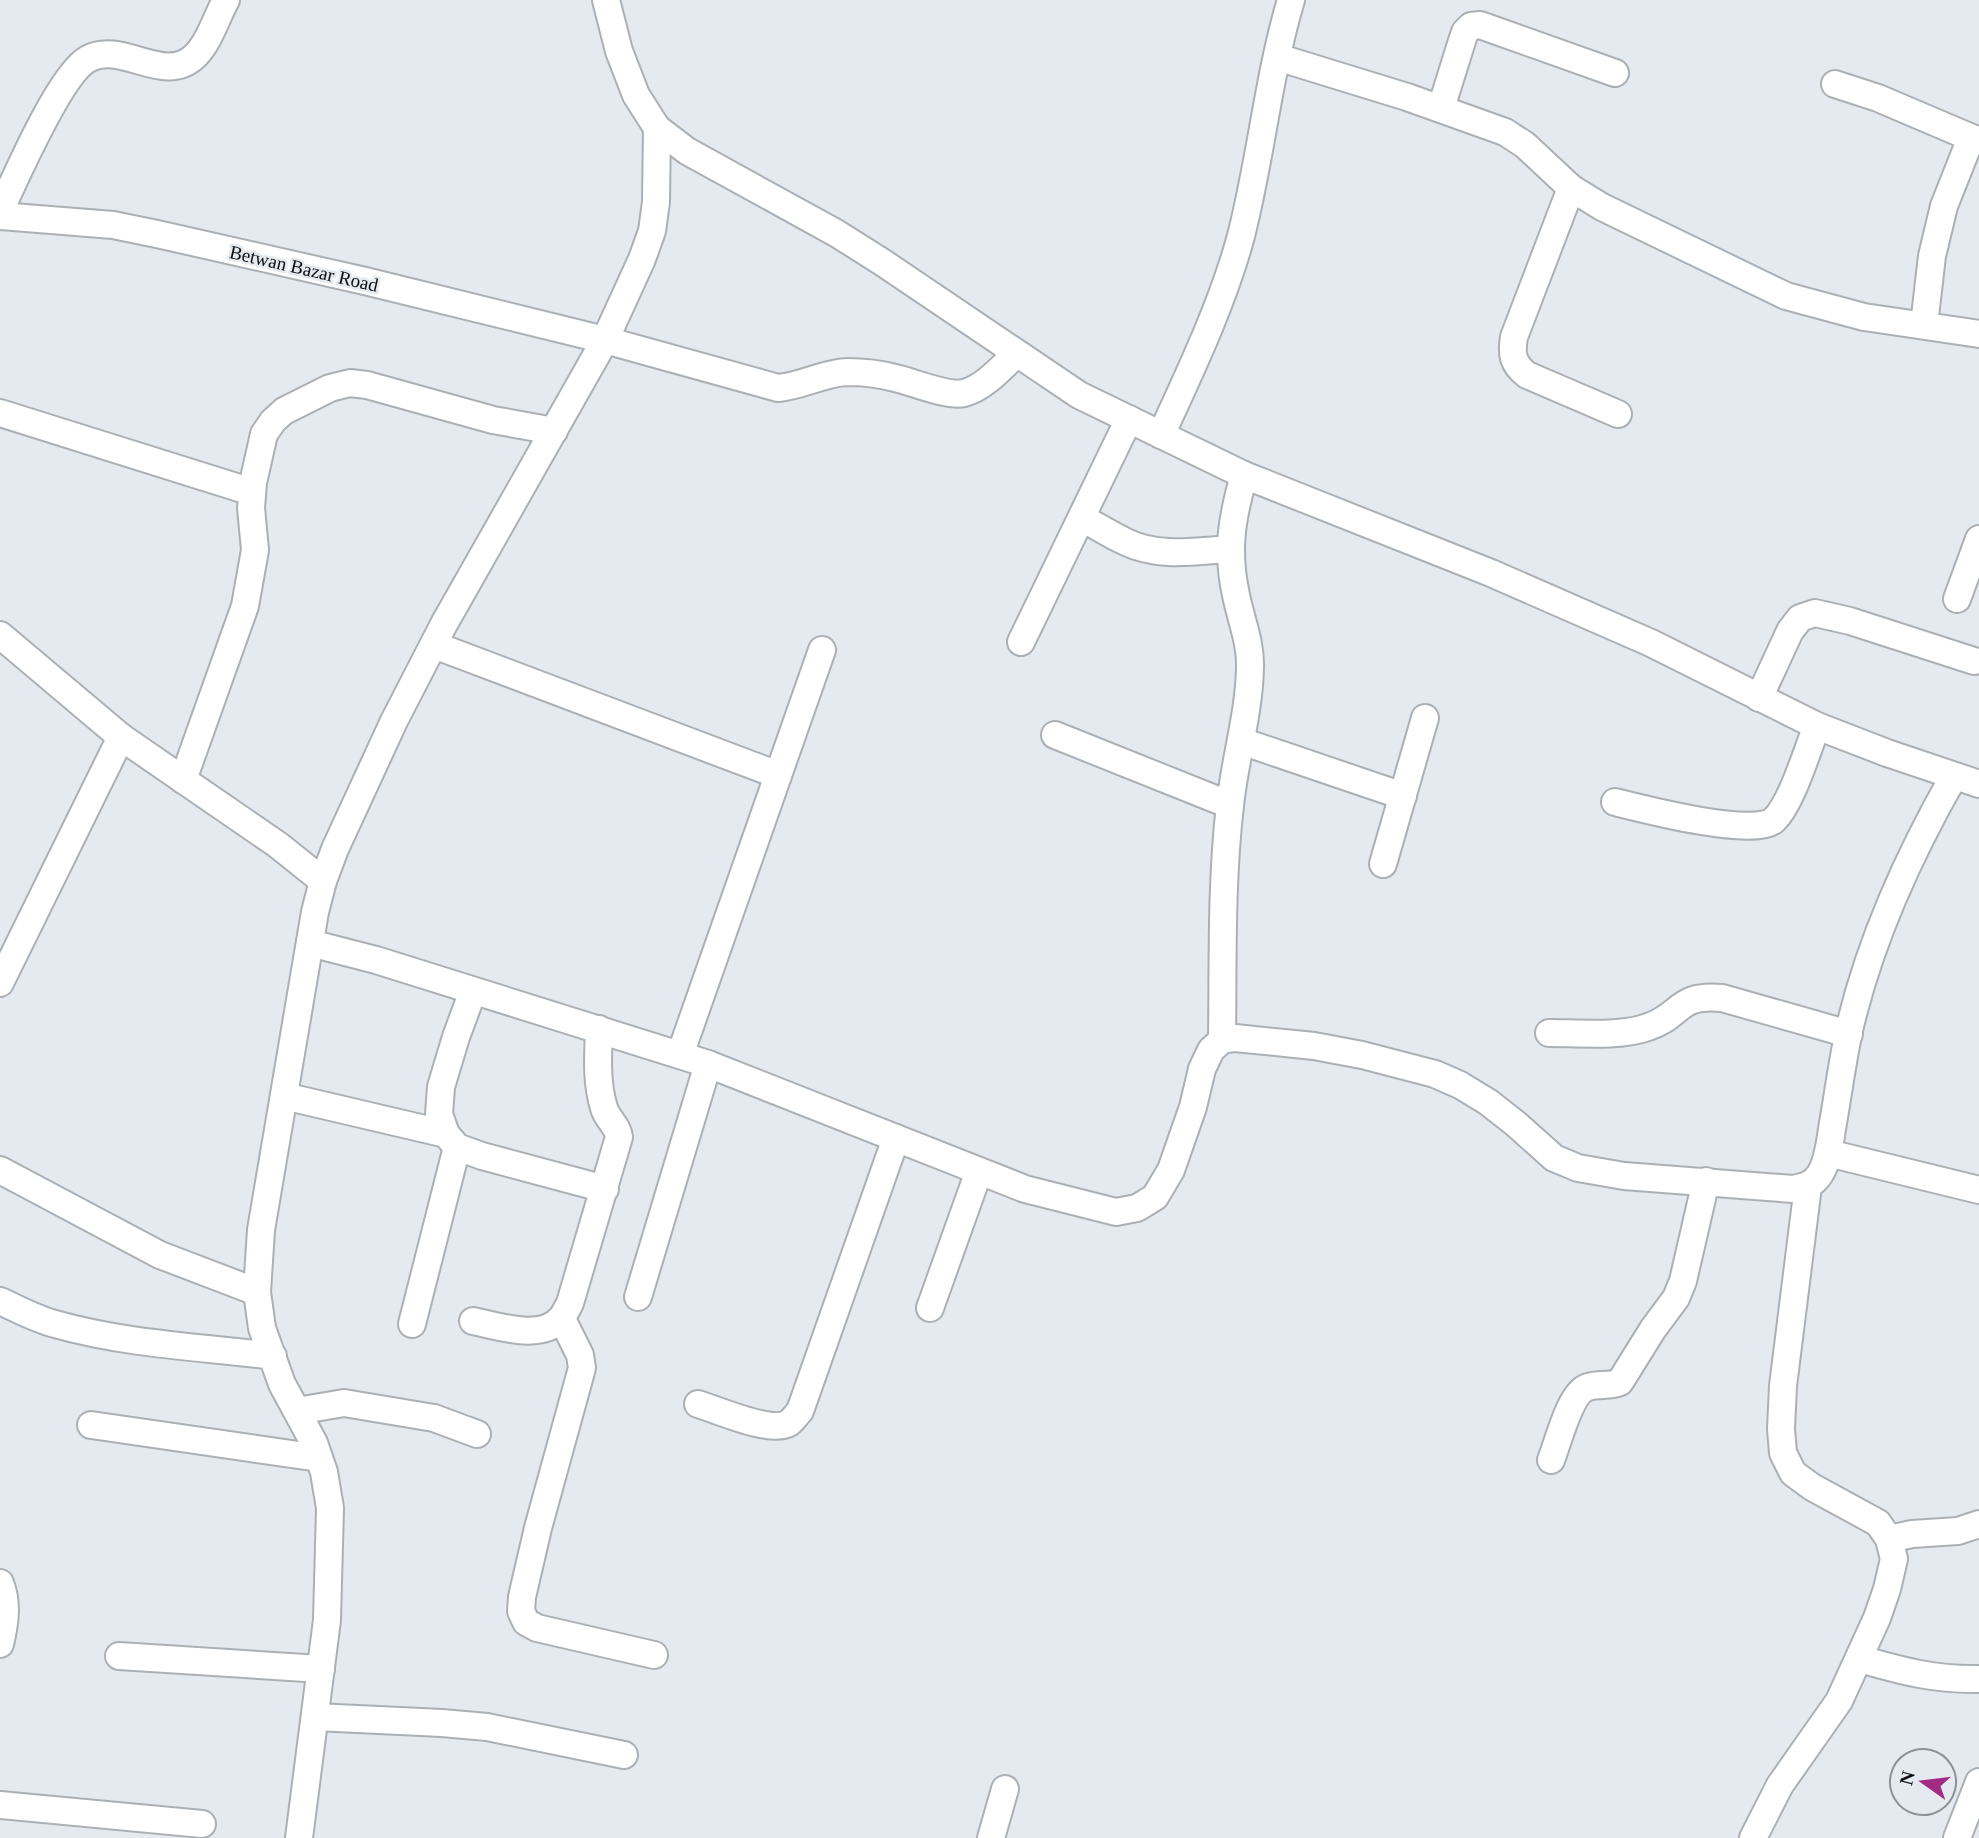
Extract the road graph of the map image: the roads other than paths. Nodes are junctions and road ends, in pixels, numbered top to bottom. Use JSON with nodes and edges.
{"nodes":[{"id":1,"x":226,"y":0,"type":"edge"},
{"id":2,"x":606,"y":0,"type":"edge"},
{"id":3,"x":1291,"y":0,"type":"edge"},
{"id":4,"x":1277,"y":57,"type":"junction"},
{"id":5,"x":1615,"y":73,"type":"dead end"},
{"id":6,"x":1835,"y":84,"type":"dead end"},
{"id":7,"x":1441,"y":108,"type":"junction"},
{"id":8,"x":657,"y":128,"type":"junction"},
{"id":9,"x":1975,"y":139,"type":"edge"},
{"id":10,"x":1571,"y":188,"type":"junction"},
{"id":11,"x":0,"y":213,"type":"edge"},
{"id":12,"x":1924,"y":326,"type":"junction"},
{"id":13,"x":1979,"y":334,"type":"edge"},
{"id":14,"x":605,"y":340,"type":"junction"},
{"id":15,"x":1016,"y":354,"type":"junction"},
{"id":16,"x":0,"y":413,"type":"edge"},
{"id":17,"x":1618,"y":414,"type":"dead end"},
{"id":18,"x":1129,"y":419,"type":"junction"},
{"id":19,"x":554,"y":431,"type":"junction"},
{"id":20,"x":1161,"y":435,"type":"junction"},
{"id":21,"x":1244,"y":475,"type":"junction"},
{"id":22,"x":252,"y":492,"type":"junction"},
{"id":23,"x":1082,"y":518,"type":"junction"},
{"id":24,"x":1979,"y":540,"type":"edge"},
{"id":25,"x":1230,"y":549,"type":"junction"},
{"id":26,"x":1957,"y":599,"type":"dead end"},
{"id":27,"x":0,"y":635,"type":"edge"},
{"id":28,"x":1021,"y":642,"type":"dead end"},
{"id":29,"x":434,"y":645,"type":"junction"},
{"id":30,"x":822,"y":650,"type":"dead end"},
{"id":31,"x":1974,"y":661,"type":"dead end"},
{"id":32,"x":1759,"y":698,"type":"junction"},
{"id":33,"x":1425,"y":718,"type":"dead end"},
{"id":34,"x":1817,"y":726,"type":"junction"},
{"id":35,"x":1055,"y":735,"type":"dead end"},
{"id":36,"x":121,"y":737,"type":"junction"},
{"id":37,"x":1241,"y":741,"type":"junction"},
{"id":38,"x":778,"y":775,"type":"junction"},
{"id":39,"x":1954,"y":776,"type":"junction"},
{"id":40,"x":183,"y":779,"type":"junction"},
{"id":41,"x":1979,"y":784,"type":"edge"},
{"id":42,"x":1402,"y":796,"type":"junction"},
{"id":43,"x":1615,"y":802,"type":"dead end"},
{"id":44,"x":1230,"y":805,"type":"junction"},
{"id":45,"x":1383,"y":864,"type":"dead end"},
{"id":46,"x":323,"y":881,"type":"junction"},
{"id":47,"x":310,"y":943,"type":"junction"},
{"id":48,"x":0,"y":983,"type":"edge"},
{"id":49,"x":473,"y":991,"type":"junction"},
{"id":50,"x":599,"y":1030,"type":"junction"},
{"id":51,"x":1549,"y":1033,"type":"dead end"},
{"id":52,"x":1849,"y":1034,"type":"junction"},
{"id":53,"x":1222,"y":1040,"type":"junction"},
{"id":54,"x":680,"y":1055,"type":"junction"},
{"id":55,"x":708,"y":1064,"type":"junction"},
{"id":56,"x":284,"y":1096,"type":"junction"},
{"id":57,"x":896,"y":1138,"type":"junction"},
{"id":58,"x":451,"y":1141,"type":"junction"},
{"id":59,"x":1828,"y":1153,"type":"junction"},
{"id":60,"x":0,"y":1170,"type":"edge"},
{"id":61,"x":979,"y":1171,"type":"junction"},
{"id":62,"x":1706,"y":1181,"type":"junction"},
{"id":63,"x":1808,"y":1186,"type":"junction"},
{"id":64,"x":605,"y":1189,"type":"junction"},
{"id":65,"x":1979,"y":1189,"type":"edge"},
{"id":66,"x":257,"y":1292,"type":"junction"},
{"id":67,"x":638,"y":1297,"type":"dead end"},
{"id":68,"x":0,"y":1301,"type":"edge"},
{"id":69,"x":930,"y":1308,"type":"dead end"},
{"id":70,"x":562,"y":1319,"type":"junction"},
{"id":71,"x":472,"y":1321,"type":"dead end"},
{"id":72,"x":412,"y":1324,"type":"dead end"},
{"id":73,"x":273,"y":1356,"type":"junction"},
{"id":74,"x":698,"y":1404,"type":"dead end"},
{"id":75,"x":297,"y":1411,"type":"junction"},
{"id":76,"x":91,"y":1424,"type":"dead end"},
{"id":77,"x":477,"y":1434,"type":"dead end"},
{"id":78,"x":319,"y":1458,"type":"junction"},
{"id":79,"x":1551,"y":1460,"type":"dead end"},
{"id":80,"x":1979,"y":1524,"type":"edge"},
{"id":81,"x":1889,"y":1539,"type":"junction"},
{"id":82,"x":0,"y":1583,"type":"edge"},
{"id":83,"x":0,"y":1644,"type":"edge"},
{"id":84,"x":654,"y":1655,"type":"dead end"},
{"id":85,"x":119,"y":1656,"type":"dead end"},
{"id":86,"x":1860,"y":1659,"type":"junction"},
{"id":87,"x":321,"y":1669,"type":"junction"},
{"id":88,"x":1979,"y":1679,"type":"edge"},
{"id":89,"x":315,"y":1717,"type":"junction"},
{"id":90,"x":624,"y":1755,"type":"dead end"},
{"id":91,"x":1979,"y":1782,"type":"edge"},
{"id":92,"x":1005,"y":1789,"type":"dead end"},
{"id":93,"x":0,"y":1805,"type":"edge"},
{"id":94,"x":202,"y":1824,"type":"dead end"},
{"id":95,"x":299,"y":1838,"type":"edge"},
{"id":96,"x":991,"y":1838,"type":"edge"},
{"id":97,"x":1754,"y":1838,"type":"edge"},
{"id":98,"x":1957,"y":1838,"type":"edge"}],
"edges":[{"from":1,"to":11,"type":"street"},
{"from":2,"to":8,"type":"street"},
{"from":3,"to":4,"type":"street"},
{"from":4,"to":7,"type":"street"},
{"from":4,"to":20,"type":"street"},
{"from":5,"to":7,"type":"street"},
{"from":6,"to":9,"type":"street"},
{"from":7,"to":10,"type":"street"},
{"from":8,"to":14,"type":"street"},
{"from":8,"to":15,"type":"street"},
{"from":9,"to":12,"type":"street"},
{"from":10,"to":12,"type":"street"},
{"from":10,"to":17,"type":"street"},
{"from":11,"to":14,"type":"street","name":"Betwan Bazar Road"},
{"from":12,"to":13,"type":"street"},
{"from":14,"to":15,"type":"street","name":"Betwan Bazar Road"},
{"from":14,"to":19,"type":"street"},
{"from":15,"to":18,"type":"street"},
{"from":16,"to":22,"type":"street"},
{"from":18,"to":20,"type":"street"},
{"from":18,"to":23,"type":"street"},
{"from":19,"to":22,"type":"street"},
{"from":19,"to":29,"type":"street"},
{"from":20,"to":21,"type":"street"},
{"from":21,"to":25,"type":"street"},
{"from":21,"to":32,"type":"street"},
{"from":22,"to":40,"type":"street"},
{"from":23,"to":25,"type":"street"},
{"from":23,"to":28,"type":"street"},
{"from":24,"to":26,"type":"street"},
{"from":25,"to":37,"type":"street"},
{"from":27,"to":36,"type":"street"},
{"from":29,"to":38,"type":"street"},
{"from":29,"to":46,"type":"street"},
{"from":30,"to":38,"type":"street"},
{"from":31,"to":32,"type":"street"},
{"from":32,"to":34,"type":"street"},
{"from":33,"to":42,"type":"street"},
{"from":34,"to":39,"type":"street"},
{"from":34,"to":43,"type":"street"},
{"from":35,"to":44,"type":"street"},
{"from":36,"to":40,"type":"street"},
{"from":36,"to":48,"type":"street"},
{"from":37,"to":42,"type":"street"},
{"from":37,"to":44,"type":"street"},
{"from":38,"to":54,"type":"street"},
{"from":39,"to":41,"type":"street"},
{"from":39,"to":52,"type":"street"},
{"from":40,"to":46,"type":"street"},
{"from":42,"to":45,"type":"street"},
{"from":44,"to":53,"type":"street"},
{"from":46,"to":47,"type":"street"},
{"from":47,"to":49,"type":"street"},
{"from":47,"to":56,"type":"street"},
{"from":49,"to":50,"type":"street"},
{"from":49,"to":58,"type":"street"},
{"from":50,"to":54,"type":"street"},
{"from":50,"to":64,"type":"street"},
{"from":51,"to":52,"type":"street"},
{"from":52,"to":59,"type":"street"},
{"from":53,"to":61,"type":"street"},
{"from":53,"to":62,"type":"street"},
{"from":54,"to":55,"type":"street"},
{"from":55,"to":57,"type":"street"},
{"from":55,"to":67,"type":"street"},
{"from":56,"to":58,"type":"street"},
{"from":56,"to":66,"type":"street"},
{"from":57,"to":61,"type":"street"},
{"from":57,"to":74,"type":"street"},
{"from":58,"to":64,"type":"street"},
{"from":58,"to":72,"type":"street"},
{"from":59,"to":63,"type":"street"},
{"from":59,"to":65,"type":"street"},
{"from":60,"to":66,"type":"street"},
{"from":61,"to":69,"type":"street"},
{"from":62,"to":63,"type":"street"},
{"from":62,"to":79,"type":"street"},
{"from":63,"to":81,"type":"street"},
{"from":64,"to":70,"type":"street"},
{"from":66,"to":73,"type":"street"},
{"from":68,"to":73,"type":"street"},
{"from":70,"to":71,"type":"street"},
{"from":70,"to":84,"type":"street"},
{"from":73,"to":75,"type":"street"},
{"from":75,"to":77,"type":"street"},
{"from":75,"to":78,"type":"street"},
{"from":76,"to":78,"type":"street"},
{"from":78,"to":87,"type":"street"},
{"from":80,"to":81,"type":"street"},
{"from":81,"to":86,"type":"street"},
{"from":82,"to":83,"type":"street"},
{"from":85,"to":87,"type":"street"},
{"from":86,"to":88,"type":"street"},
{"from":86,"to":97,"type":"street"},
{"from":87,"to":89,"type":"street"},
{"from":89,"to":90,"type":"street"},
{"from":89,"to":95,"type":"street"},
{"from":91,"to":98,"type":"street"},
{"from":92,"to":96,"type":"street"},
{"from":93,"to":94,"type":"street"}]}
